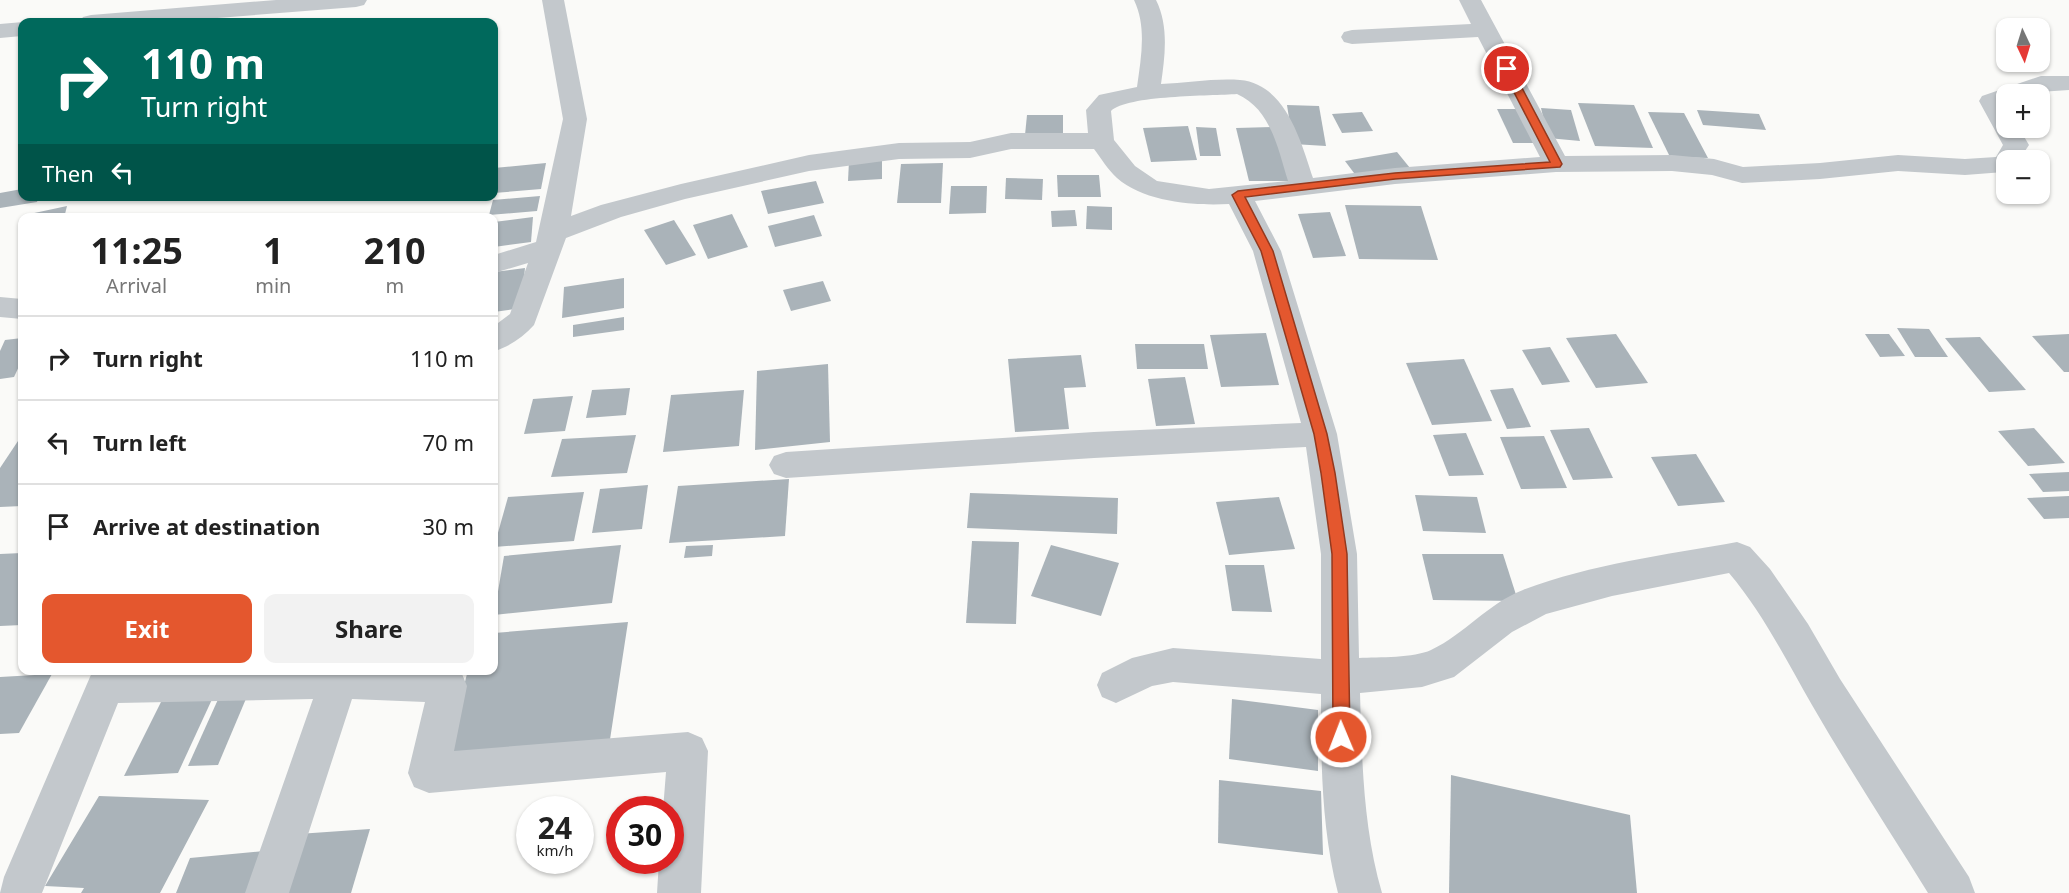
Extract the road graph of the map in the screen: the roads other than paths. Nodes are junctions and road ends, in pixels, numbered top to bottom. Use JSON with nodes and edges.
{"nodes":[{"id":1,"x":356,"y":0,"type":"edge"},
{"id":2,"x":553,"y":0,"type":"edge"},
{"id":3,"x":1145,"y":0,"type":"edge"},
{"id":4,"x":1470,"y":0,"type":"edge"},
{"id":5,"x":139,"y":18,"type":"edge"},
{"id":6,"x":18,"y":29,"type":"edge"},
{"id":7,"x":1486,"y":30,"type":"junction"},
{"id":8,"x":0,"y":31,"type":"edge"},
{"id":9,"x":1352,"y":36,"type":"dead end"},
{"id":10,"x":2069,"y":83,"type":"edge"},
{"id":11,"x":2038,"y":84,"type":"edge"},
{"id":12,"x":1148,"y":92,"type":"junction"},
{"id":13,"x":1996,"y":99,"type":"edge"},
{"id":14,"x":1996,"y":110,"type":"edge"},
{"id":15,"x":2012,"y":138,"type":"edge"},
{"id":16,"x":1101,"y":141,"type":"junction"},
{"id":17,"x":1557,"y":164,"type":"junction"},
{"id":18,"x":1303,"y":186,"type":"junction"},
{"id":19,"x":1238,"y":195,"type":"junction"},
{"id":20,"x":551,"y":240,"type":"junction"},
{"id":21,"x":498,"y":262,"type":"edge"},
{"id":22,"x":0,"y":308,"type":"edge"},
{"id":23,"x":18,"y":309,"type":"edge"},
{"id":24,"x":498,"y":338,"type":"edge"},
{"id":25,"x":1321,"y":434,"type":"junction"},
{"id":26,"x":786,"y":465,"type":"dead end"},
{"id":27,"x":1340,"y":677,"type":"junction"},
{"id":28,"x":108,"y":678,"type":"edge"},
{"id":29,"x":339,"y":681,"type":"junction"},
{"id":30,"x":1116,"y":685,"type":"dead end"},
{"id":31,"x":20,"y":893,"type":"edge"},
{"id":32,"x":267,"y":893,"type":"edge"},
{"id":33,"x":679,"y":893,"type":"edge"},
{"id":34,"x":1360,"y":893,"type":"edge"},
{"id":35,"x":1953,"y":893,"type":"edge"}],
"edges":[{"from":1,"to":5,"type":"street"},
{"from":2,"to":20,"type":"street"},
{"from":3,"to":12,"type":"street"},
{"from":4,"to":7,"type":"street"},
{"from":6,"to":8,"type":"street"},
{"from":7,"to":9,"type":"street"},
{"from":7,"to":17,"type":"street"},
{"from":10,"to":11,"type":"street"},
{"from":12,"to":16,"type":"street"},
{"from":12,"to":18,"type":"street"},
{"from":13,"to":14,"type":"street"},
{"from":15,"to":17,"type":"street"},
{"from":16,"to":19,"type":"street"},
{"from":16,"to":20,"type":"street"},
{"from":17,"to":18,"type":"street"},
{"from":18,"to":19,"type":"street"},
{"from":19,"to":25,"type":"street"},
{"from":20,"to":21,"type":"street"},
{"from":20,"to":24,"type":"street"},
{"from":22,"to":23,"type":"street"},
{"from":25,"to":26,"type":"street"},
{"from":25,"to":27,"type":"street"},
{"from":27,"to":30,"type":"street"},
{"from":27,"to":34,"type":"street"},
{"from":27,"to":35,"type":"street"},
{"from":28,"to":29,"type":"street"},
{"from":28,"to":31,"type":"street"},
{"from":29,"to":32,"type":"street"},
{"from":29,"to":33,"type":"street"}]}
